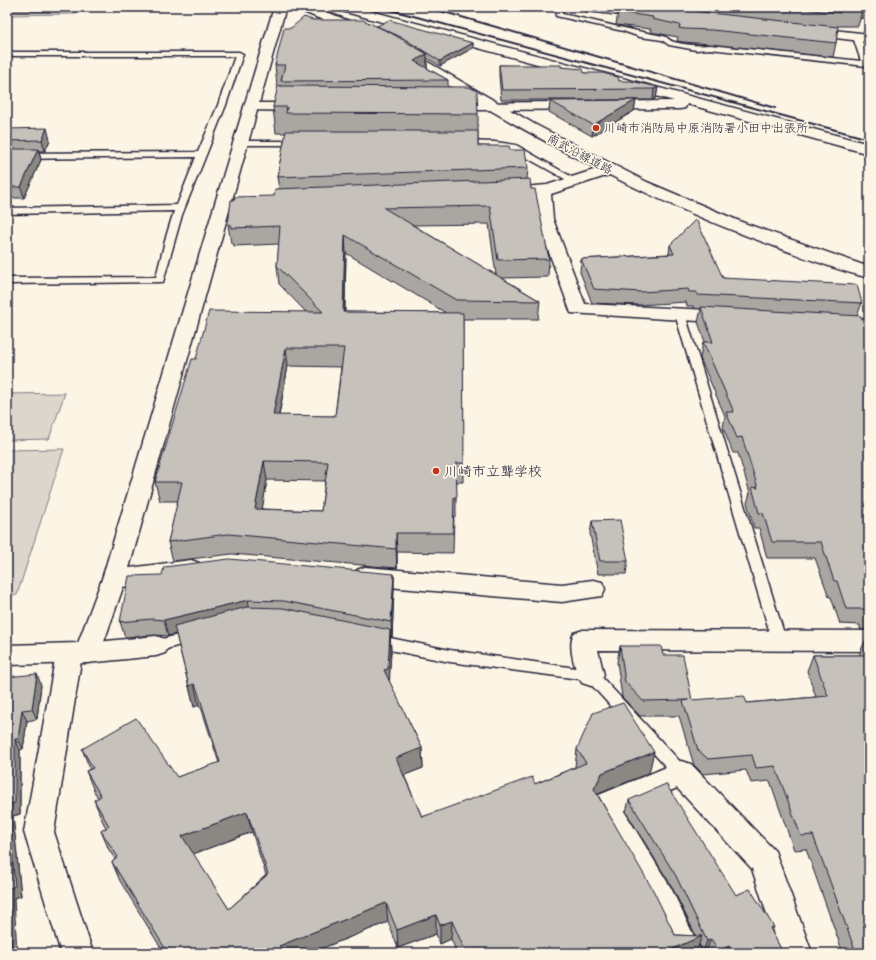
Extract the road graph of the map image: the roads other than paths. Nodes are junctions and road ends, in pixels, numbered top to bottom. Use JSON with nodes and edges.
{"nodes":[{"id":1,"x":280,"y":7,"type":"edge"},
{"id":2,"x":304,"y":7,"type":"edge"},
{"id":3,"x":342,"y":7,"type":"edge"},
{"id":4,"x":560,"y":7,"type":"edge"},
{"id":5,"x":587,"y":7,"type":"edge"},
{"id":6,"x":656,"y":15,"type":"edge"},
{"id":7,"x":795,"y":30,"type":"edge"},
{"id":8,"x":376,"y":38,"type":"edge"},
{"id":9,"x":863,"y":38,"type":"edge"},
{"id":10,"x":390,"y":44,"type":"edge"},
{"id":11,"x":7,"y":54,"type":"edge"},
{"id":12,"x":866,"y":59,"type":"edge"},
{"id":13,"x":705,"y":104,"type":"junction"},
{"id":14,"x":250,"y":107,"type":"junction"},
{"id":15,"x":313,"y":107,"type":"edge"},
{"id":16,"x":431,"y":107,"type":"edge"},
{"id":17,"x":494,"y":107,"type":"junction"},
{"id":18,"x":240,"y":143,"type":"junction"},
{"id":19,"x":312,"y":143,"type":"edge"},
{"id":20,"x":455,"y":143,"type":"edge"},
{"id":21,"x":869,"y":149,"type":"edge"},
{"id":22,"x":200,"y":154,"type":"junction"},
{"id":23,"x":7,"y":156,"type":"edge"},
{"id":24,"x":609,"y":170,"type":"junction"},
{"id":25,"x":575,"y":181,"type":"junction"},
{"id":26,"x":543,"y":190,"type":"junction"},
{"id":27,"x":512,"y":191,"type":"edge"},
{"id":28,"x":181,"y":208,"type":"junction"},
{"id":29,"x":7,"y":211,"type":"edge"},
{"id":30,"x":869,"y":274,"type":"edge"},
{"id":31,"x":7,"y":281,"type":"edge"},
{"id":32,"x":680,"y":314,"type":"junction"},
{"id":33,"x":750,"y":318,"type":"edge"},
{"id":34,"x":821,"y":322,"type":"edge"},
{"id":35,"x":864,"y":329,"type":"edge"},
{"id":36,"x":209,"y":567,"type":"edge"},
{"id":37,"x":342,"y":574,"type":"edge"},
{"id":38,"x":114,"y":579,"type":"junction"},
{"id":39,"x":593,"y":589,"type":"dead end"},
{"id":40,"x":207,"y":633,"type":"edge"},
{"id":41,"x":364,"y":639,"type":"edge"},
{"id":42,"x":778,"y":640,"type":"junction"},
{"id":43,"x":869,"y":641,"type":"edge"},
{"id":44,"x":156,"y":646,"type":"joint"},
{"id":45,"x":78,"y":653,"type":"junction"},
{"id":46,"x":7,"y":655,"type":"edge"},
{"id":47,"x":590,"y":675,"type":"junction"},
{"id":48,"x":681,"y":773,"type":"junction"},
{"id":49,"x":78,"y":953,"type":"edge"},
{"id":50,"x":686,"y":953,"type":"edge"},
{"id":51,"x":796,"y":953,"type":"edge"}],
"edges":[{"from":1,"to":14,"type":"street"},
{"from":2,"to":8,"type":"street"},
{"from":3,"to":13,"type":"street"},
{"from":4,"to":12,"type":"lane"},
{"from":5,"to":6,"type":"street"},
{"from":7,"to":9,"type":"street"},
{"from":9,"to":12,"type":"lane"},
{"from":10,"to":17,"type":"street","name":"南武沿線道路"},
{"from":11,"to":22,"type":"lane"},
{"from":13,"to":17,"type":"street"},
{"from":13,"to":21,"type":"street"},
{"from":14,"to":15,"type":"street"},
{"from":14,"to":18,"type":"street"},
{"from":16,"to":17,"type":"street"},
{"from":17,"to":24,"type":"street","name":"南武沿線道路"},
{"from":18,"to":19,"type":"lane"},
{"from":18,"to":38,"type":"street"},
{"from":20,"to":25,"type":"lane"},
{"from":22,"to":23,"type":"lane"},
{"from":22,"to":28,"type":"lane"},
{"from":24,"to":25,"type":"street"},
{"from":24,"to":30,"type":"street","name":"南武沿線道路"},
{"from":25,"to":26,"type":"street"},
{"from":26,"to":27,"type":"street"},
{"from":26,"to":32,"type":"street"},
{"from":28,"to":29,"type":"lane"},
{"from":28,"to":31,"type":"lane"},
{"from":32,"to":33,"type":"street"},
{"from":32,"to":42,"type":"lane"},
{"from":34,"to":35,"type":"street"},
{"from":36,"to":38,"type":"street"},
{"from":37,"to":39,"type":"street"},
{"from":38,"to":45,"type":"street"},
{"from":40,"to":44,"type":"lane"},
{"from":41,"to":47,"type":"lane"},
{"from":42,"to":43,"type":"street"},
{"from":42,"to":47,"type":"street"},
{"from":44,"to":45,"type":"street"},
{"from":45,"to":46,"type":"street"},
{"from":45,"to":49,"type":"street"},
{"from":47,"to":48,"type":"lane"},
{"from":48,"to":50,"type":"street"},
{"from":48,"to":51,"type":"street"}]}
